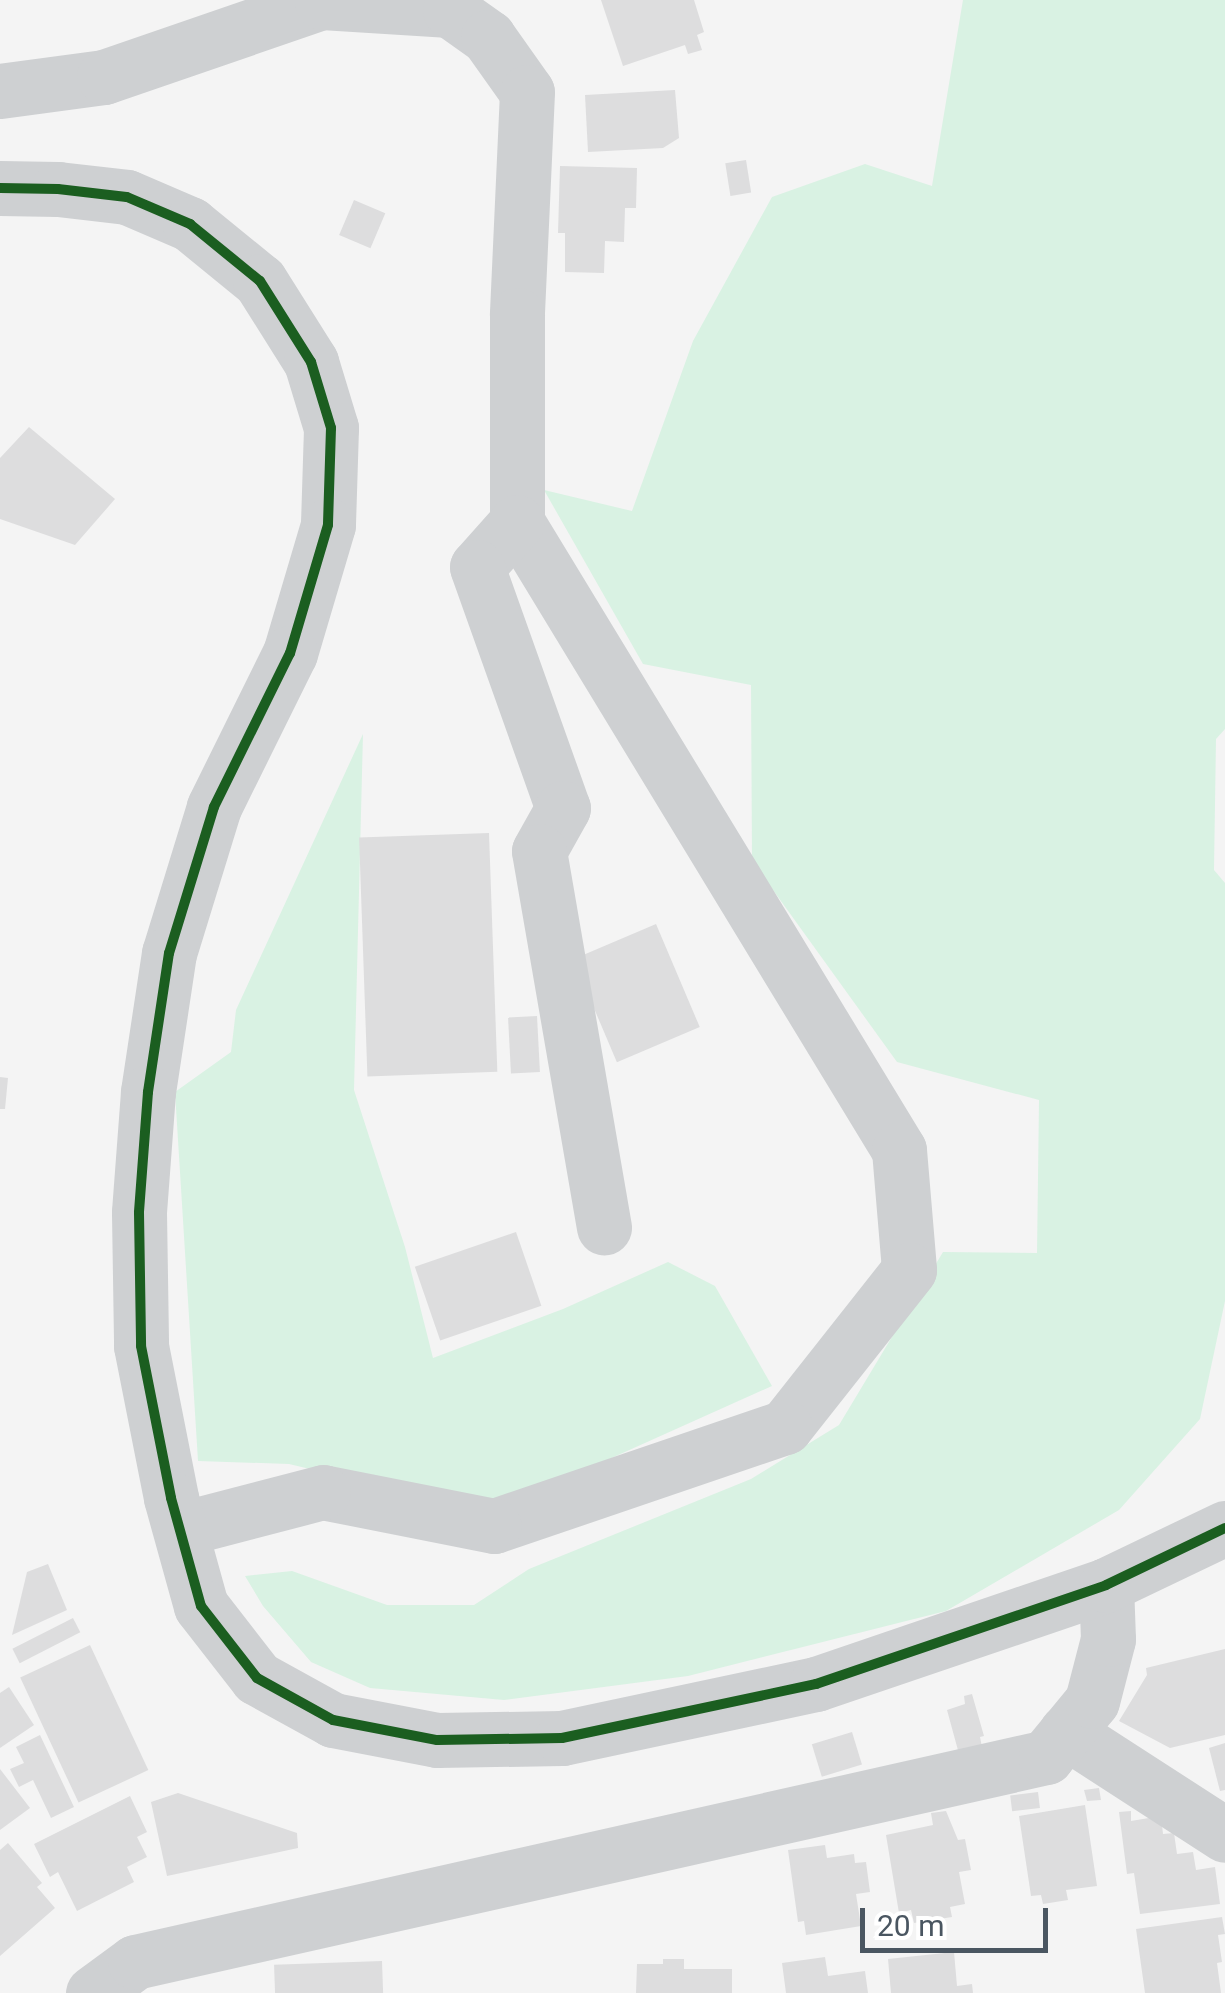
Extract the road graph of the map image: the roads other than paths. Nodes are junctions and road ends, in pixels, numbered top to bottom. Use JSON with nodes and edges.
{"nodes":[{"id":1,"x":0,"y":90,"type":"edge"},
{"id":2,"x":0,"y":188,"type":"edge"},
{"id":3,"x":518,"y":522,"type":"junction"},
{"id":4,"x":604,"y":1227,"type":"dead end"},
{"id":5,"x":181,"y":1528,"type":"junction"},
{"id":6,"x":1225,"y":1528,"type":"edge"},
{"id":7,"x":1106,"y":1586,"type":"junction"},
{"id":8,"x":1066,"y":1732,"type":"junction"},
{"id":9,"x":1225,"y":1835,"type":"edge"},
{"id":10,"x":94,"y":1993,"type":"edge"}],
"edges":[{"from":1,"to":3,"type":"street"},
{"from":2,"to":5,"type":"street"},
{"from":3,"to":4,"type":"street"},
{"from":3,"to":5,"type":"street"},
{"from":5,"to":7,"type":"street"},
{"from":6,"to":7,"type":"street"},
{"from":7,"to":8,"type":"street"},
{"from":8,"to":9,"type":"street"},
{"from":8,"to":10,"type":"street"}]}
